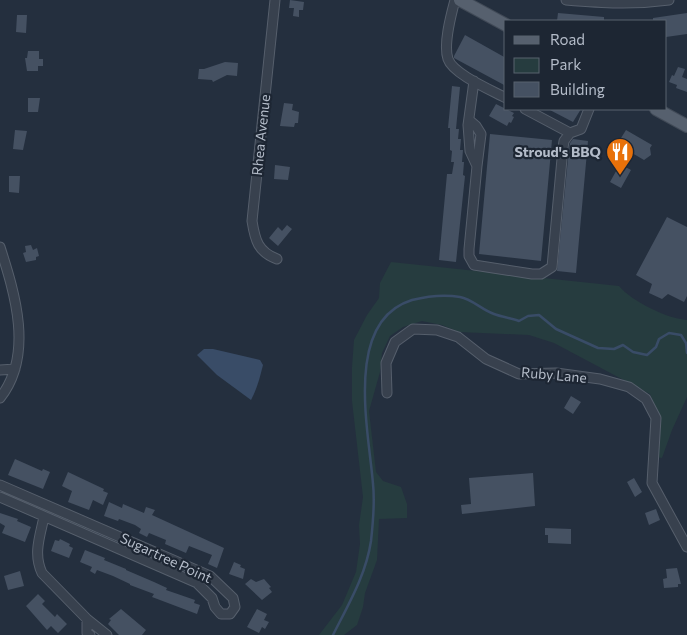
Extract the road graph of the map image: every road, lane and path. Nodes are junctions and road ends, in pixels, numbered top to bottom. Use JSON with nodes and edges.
{"nodes":[{"id":1,"x":275,"y":0,"type":"edge"},
{"id":2,"x":455,"y":0,"type":"edge"},
{"id":3,"x":460,"y":0,"type":"edge"},
{"id":4,"x":566,"y":0,"type":"edge"},
{"id":5,"x":669,"y":0,"type":"edge"},
{"id":6,"x":589,"y":1,"type":"edge"},
{"id":7,"x":504,"y":24,"type":"edge"},
{"id":8,"x":474,"y":81,"type":"junction"},
{"id":9,"x":504,"y":97,"type":"edge"},
{"id":10,"x":527,"y":110,"type":"edge"},
{"id":11,"x":590,"y":110,"type":"edge"},
{"id":12,"x":658,"y":110,"type":"edge"},
{"id":13,"x":687,"y":126,"type":"edge"},
{"id":14,"x":570,"y":133,"type":"junction"},
{"id":15,"x":0,"y":247,"type":"edge"},
{"id":16,"x":277,"y":259,"type":"dead end"},
{"id":17,"x":15,"y":369,"type":"junction"},
{"id":18,"x":0,"y":370,"type":"edge"},
{"id":19,"x":387,"y":393,"type":"dead end"},
{"id":20,"x":0,"y":398,"type":"edge"},
{"id":21,"x":0,"y":485,"type":"edge"},
{"id":22,"x":0,"y":497,"type":"edge"},
{"id":23,"x":44,"y":517,"type":"junction"},
{"id":24,"x":687,"y":547,"type":"edge"},
{"id":25,"x":87,"y":619,"type":"junction"},
{"id":26,"x":90,"y":635,"type":"edge"},
{"id":27,"x":107,"y":635,"type":"edge"}],
"edges":[{"from":1,"to":16,"type":"street","name":"Rhea Avenue"},
{"from":2,"to":8,"type":"street"},
{"from":3,"to":7,"type":"main road"},
{"from":4,"to":6,"type":"street"},
{"from":5,"to":6,"type":"street"},
{"from":8,"to":9,"type":"street"},
{"from":8,"to":14,"type":"street"},
{"from":10,"to":14,"type":"street"},
{"from":11,"to":14,"type":"street"},
{"from":12,"to":13,"type":"main road"},
{"from":15,"to":17,"type":"street"},
{"from":17,"to":18,"type":"street"},
{"from":17,"to":20,"type":"street"},
{"from":19,"to":24,"type":"street","name":"Ruby Lane"},
{"from":21,"to":23,"type":"street","name":"Sugartree Point"},
{"from":22,"to":23,"type":"street","name":"Sugartree Point"},
{"from":23,"to":25,"type":"street"},
{"from":25,"to":26,"type":"street"},
{"from":25,"to":27,"type":"street"}]}
